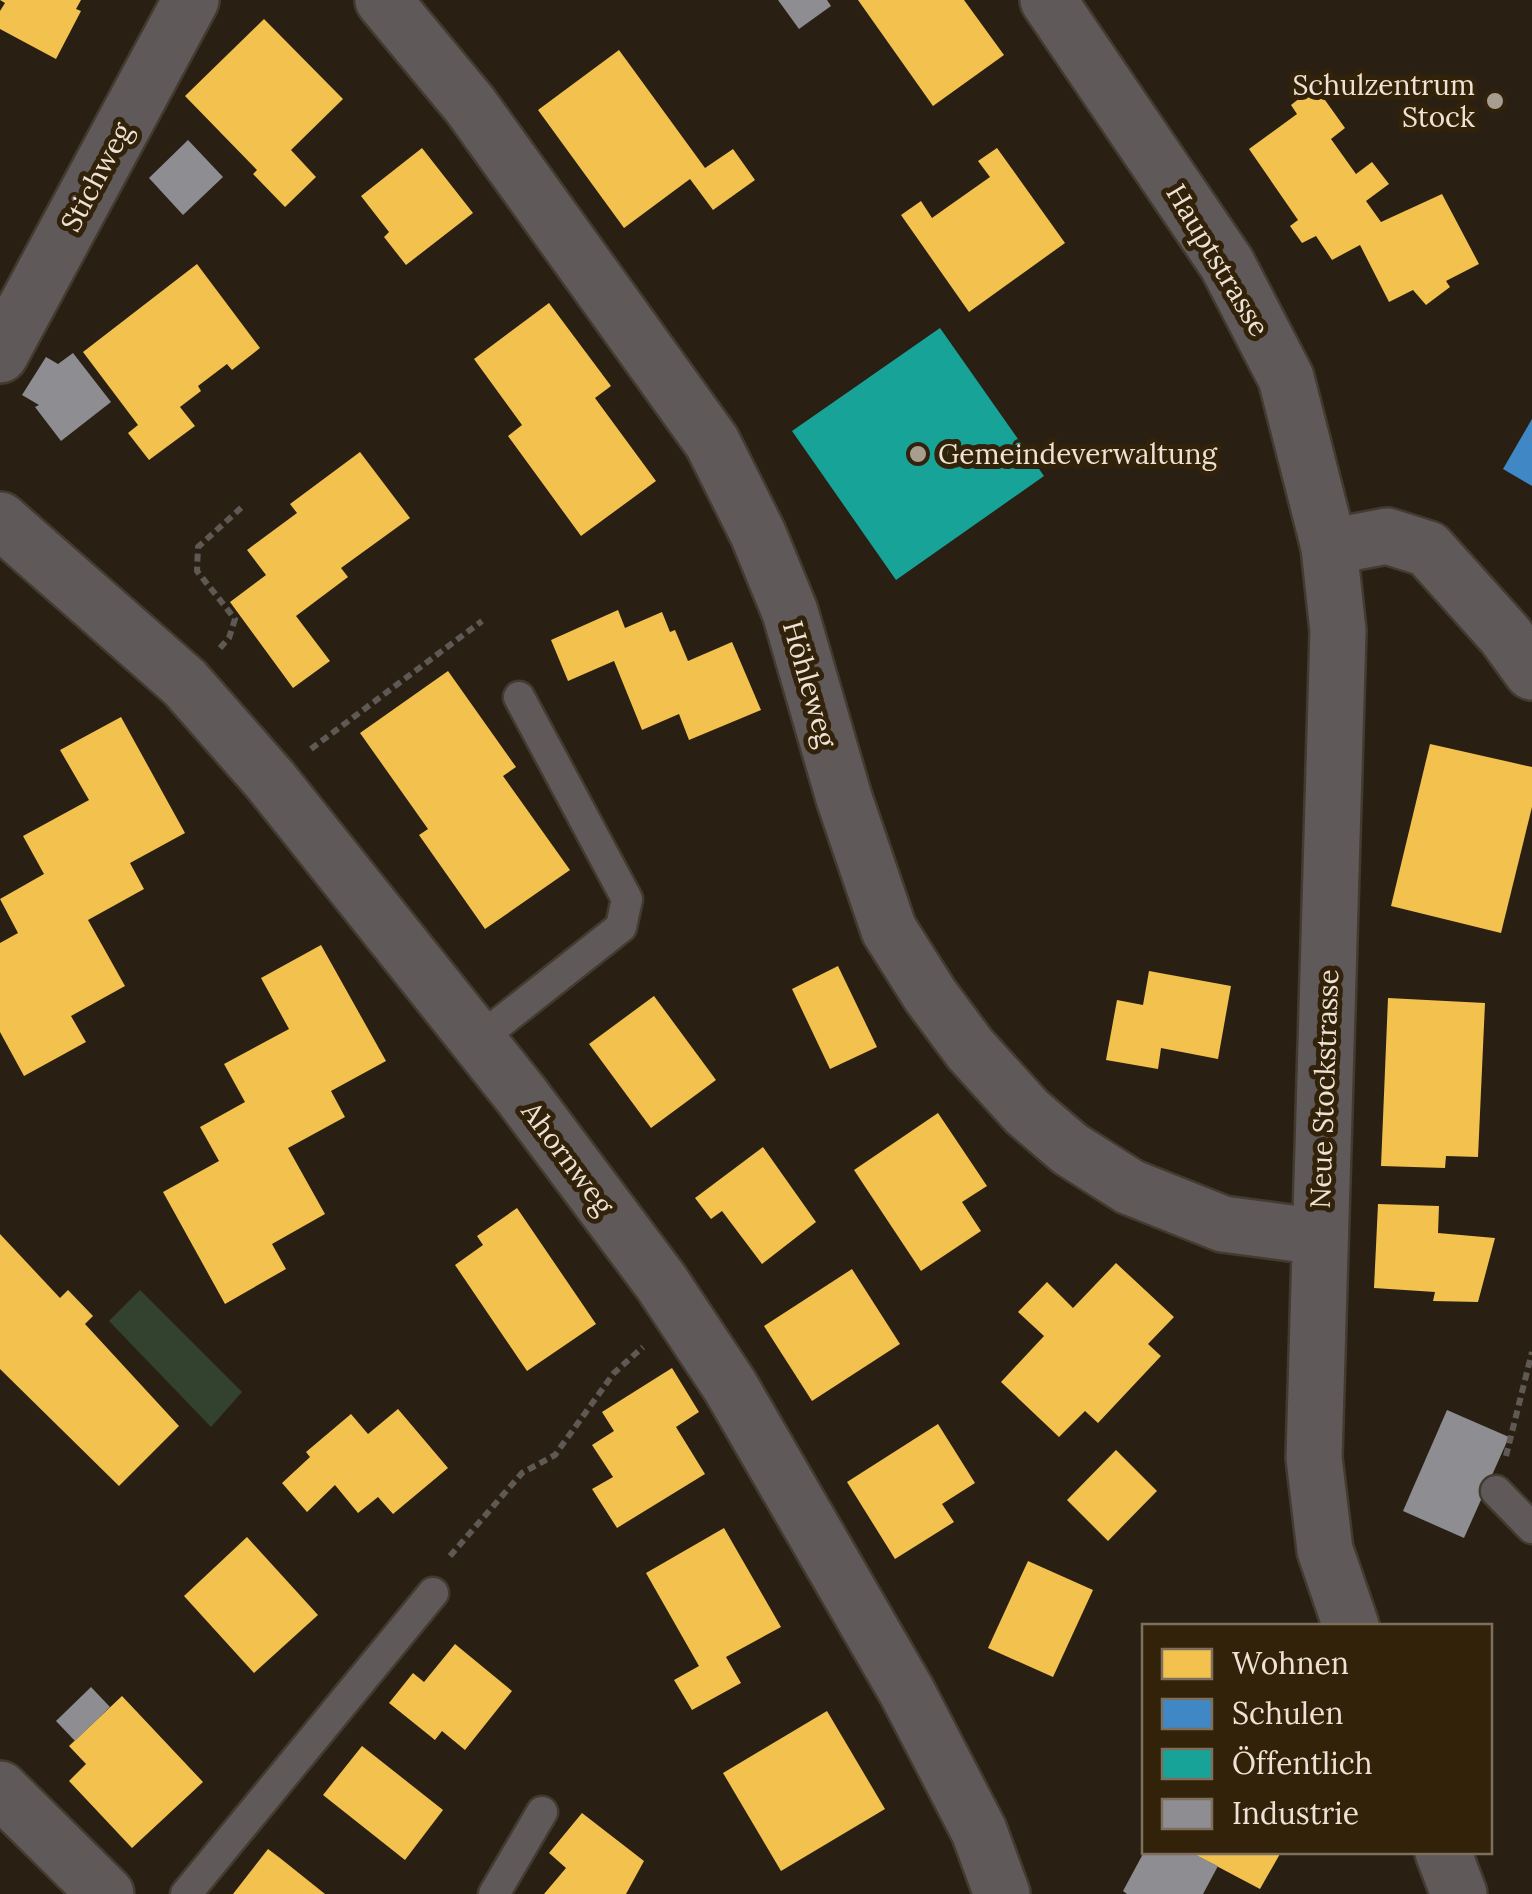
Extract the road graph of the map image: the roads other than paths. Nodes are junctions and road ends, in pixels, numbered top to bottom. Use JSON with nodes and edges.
{"nodes":[{"id":1,"x":192,"y":0,"type":"edge"},
{"id":2,"x":384,"y":0,"type":"edge"},
{"id":3,"x":1048,"y":0,"type":"edge"},
{"id":4,"x":0,"y":355,"type":"edge"},
{"id":5,"x":0,"y":520,"type":"edge"},
{"id":6,"x":1328,"y":548,"type":"junction"},
{"id":7,"x":1532,"y":672,"type":"edge"},
{"id":8,"x":519,"y":698,"type":"dead end"},
{"id":9,"x":478,"y":1040,"type":"junction"},
{"id":10,"x":1320,"y":1237,"type":"junction"},
{"id":11,"x":1496,"y":1491,"type":"road end"},
{"id":12,"x":1532,"y":1528,"type":"edge"},
{"id":13,"x":433,"y":1593,"type":"road end"},
{"id":14,"x":1350,"y":1624,"type":"edge"},
{"id":15,"x":0,"y":1790,"type":"edge"},
{"id":16,"x":542,"y":1812,"type":"dead end"},
{"id":17,"x":1444,"y":1854,"type":"edge"},
{"id":18,"x":106,"y":1894,"type":"edge"},
{"id":19,"x":186,"y":1894,"type":"edge"},
{"id":20,"x":494,"y":1894,"type":"edge"},
{"id":21,"x":1002,"y":1894,"type":"edge"},
{"id":22,"x":1459,"y":1894,"type":"edge"}],
"edges":[{"from":1,"to":4,"type":"street","name":"Stichweg"},
{"from":2,"to":10,"type":"street","name":"Höhleweg"},
{"from":3,"to":6,"type":"street","name":"Hauptstrasse"},
{"from":5,"to":9,"type":"street","name":"Ahornweg"},
{"from":6,"to":7,"type":"street"},
{"from":6,"to":10,"type":"street","name":"Neue Stockstrasse"},
{"from":8,"to":9,"type":"lane"},
{"from":9,"to":21,"type":"street","name":"Ahornweg"},
{"from":10,"to":14,"type":"street","name":"Neue Stockstrasse"},
{"from":11,"to":12,"type":"lane"},
{"from":13,"to":19,"type":"lane"},
{"from":15,"to":18,"type":"street"},
{"from":16,"to":20,"type":"lane"},
{"from":17,"to":22,"type":"street"}]}
